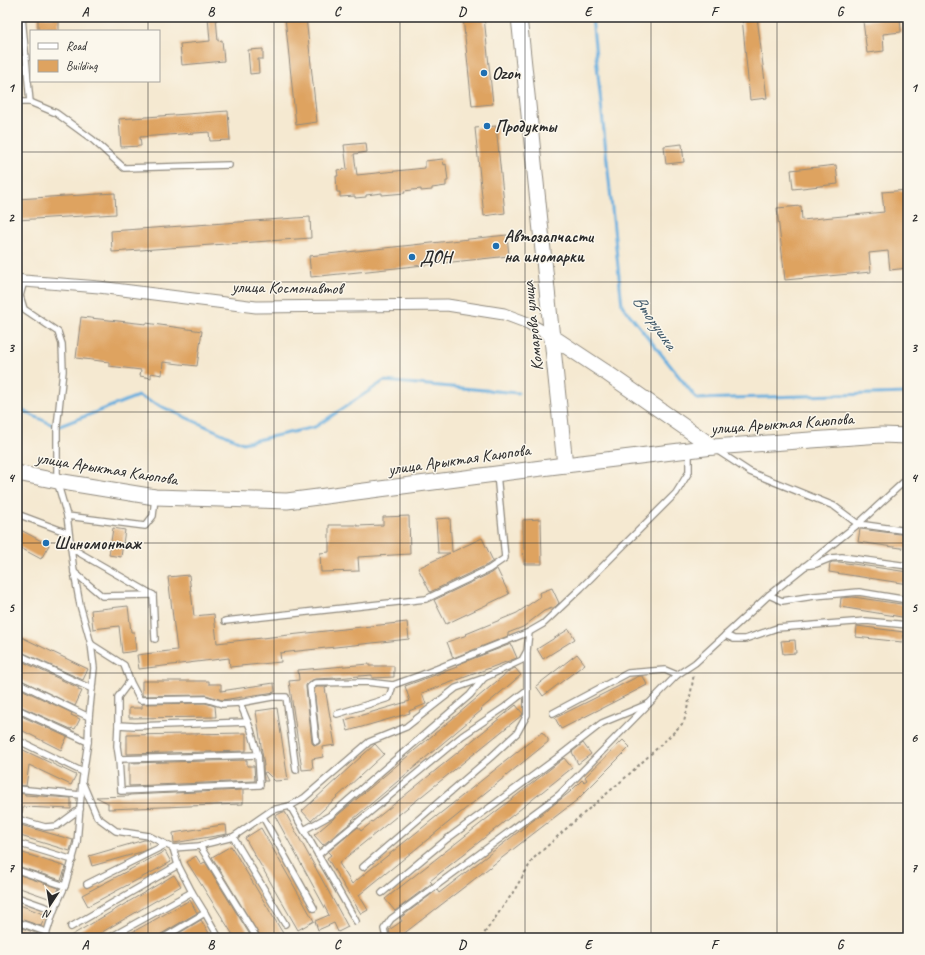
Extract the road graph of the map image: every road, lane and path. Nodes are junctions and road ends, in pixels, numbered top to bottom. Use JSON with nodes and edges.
{"nodes":[{"id":1,"x":22,"y":17,"type":"edge"},
{"id":2,"x":519,"y":17,"type":"edge"},
{"id":3,"x":17,"y":102,"type":"edge"},
{"id":4,"x":30,"y":102,"type":"junction"},
{"id":5,"x":229,"y":165,"type":"dead end"},
{"id":6,"x":20,"y":280,"type":"edge"},
{"id":7,"x":551,"y":336,"type":"junction"},
{"id":8,"x":908,"y":436,"type":"edge"},
{"id":9,"x":713,"y":447,"type":"junction"},
{"id":10,"x":689,"y":450,"type":"junction"},
{"id":11,"x":565,"y":464,"type":"junction"},
{"id":12,"x":17,"y":473,"type":"edge"},
{"id":13,"x":497,"y":474,"type":"junction"},
{"id":14,"x":908,"y":478,"type":"edge"},
{"id":15,"x":57,"y":481,"type":"junction"},
{"id":16,"x":155,"y":497,"type":"junction"},
{"id":17,"x":17,"y":514,"type":"edge"},
{"id":18,"x":67,"y":516,"type":"junction"},
{"id":19,"x":858,"y":524,"type":"junction"},
{"id":20,"x":908,"y":531,"type":"edge"},
{"id":21,"x":68,"y":533,"type":"junction"},
{"id":22,"x":71,"y":548,"type":"junction"},
{"id":23,"x":804,"y":566,"type":"junction"},
{"id":24,"x":908,"y":566,"type":"edge"},
{"id":25,"x":74,"y":572,"type":"junction"},
{"id":26,"x":153,"y":595,"type":"junction"},
{"id":27,"x":769,"y":595,"type":"junction"},
{"id":28,"x":908,"y":600,"type":"edge"},
{"id":29,"x":224,"y":621,"type":"dead end"},
{"id":30,"x":908,"y":625,"type":"edge"},
{"id":31,"x":528,"y":632,"type":"junction"},
{"id":32,"x":725,"y":635,"type":"junction"},
{"id":33,"x":155,"y":639,"type":"dead end"},
{"id":34,"x":91,"y":644,"type":"junction"},
{"id":35,"x":526,"y":651,"type":"junction"},
{"id":36,"x":17,"y":654,"type":"edge"},
{"id":37,"x":695,"y":663,"type":"junction"},
{"id":38,"x":677,"y":675,"type":"junction"},
{"id":39,"x":484,"y":678,"type":"junction"},
{"id":40,"x":130,"y":681,"type":"junction"},
{"id":41,"x":17,"y":682,"type":"edge"},
{"id":42,"x":393,"y":685,"type":"junction"},
{"id":43,"x":92,"y":688,"type":"junction"},
{"id":44,"x":527,"y":690,"type":"junction"},
{"id":45,"x":240,"y":703,"type":"junction"},
{"id":46,"x":650,"y":703,"type":"junction"},
{"id":47,"x":17,"y":709,"type":"edge"},
{"id":48,"x":552,"y":713,"type":"dead end"},
{"id":49,"x":337,"y":714,"type":"dead end"},
{"id":50,"x":89,"y":717,"type":"junction"},
{"id":51,"x":248,"y":722,"type":"junction"},
{"id":52,"x":118,"y":725,"type":"junction"},
{"id":53,"x":17,"y":740,"type":"edge"},
{"id":54,"x":316,"y":741,"type":"dead end"},
{"id":55,"x":88,"y":742,"type":"junction"},
{"id":56,"x":258,"y":755,"type":"junction"},
{"id":57,"x":119,"y":759,"type":"junction"},
{"id":58,"x":296,"y":770,"type":"dead end"},
{"id":59,"x":83,"y":772,"type":"junction"},
{"id":60,"x":82,"y":782,"type":"junction"},
{"id":61,"x":17,"y":789,"type":"edge"},
{"id":62,"x":81,"y":795,"type":"junction"},
{"id":63,"x":290,"y":806,"type":"junction"},
{"id":64,"x":80,"y":809,"type":"junction"},
{"id":65,"x":263,"y":817,"type":"junction"},
{"id":66,"x":17,"y":819,"type":"edge"},
{"id":67,"x":304,"y":830,"type":"junction"},
{"id":68,"x":233,"y":837,"type":"junction"},
{"id":69,"x":17,"y":843,"type":"edge"},
{"id":70,"x":165,"y":845,"type":"junction"},
{"id":71,"x":200,"y":846,"type":"junction"},
{"id":72,"x":173,"y":848,"type":"junction"},
{"id":73,"x":318,"y":855,"type":"junction"},
{"id":74,"x":73,"y":860,"type":"junction"},
{"id":75,"x":178,"y":865,"type":"junction"},
{"id":76,"x":363,"y":867,"type":"dead end"},
{"id":77,"x":17,"y":870,"type":"edge"},
{"id":78,"x":87,"y":884,"type":"dead end"},
{"id":79,"x":65,"y":886,"type":"junction"},
{"id":80,"x":192,"y":892,"type":"junction"},
{"id":81,"x":382,"y":893,"type":"dead end"},
{"id":82,"x":17,"y":897,"type":"edge"},
{"id":83,"x":314,"y":908,"type":"dead end"},
{"id":84,"x":54,"y":910,"type":"junction"},
{"id":85,"x":205,"y":913,"type":"junction"},
{"id":86,"x":17,"y":922,"type":"edge"},
{"id":87,"x":356,"y":922,"type":"dead end"},
{"id":88,"x":285,"y":924,"type":"dead end"},
{"id":89,"x":71,"y":927,"type":"dead end"},
{"id":90,"x":46,"y":935,"type":"edge"},
{"id":91,"x":217,"y":937,"type":"edge"},
{"id":92,"x":109,"y":938,"type":"edge"},
{"id":93,"x":163,"y":938,"type":"edge"},
{"id":94,"x":257,"y":938,"type":"edge"},
{"id":95,"x":386,"y":938,"type":"edge"},
{"id":96,"x":481,"y":938,"type":"edge"}],
"edges":[{"from":1,"to":4,"type":"lane"},
{"from":2,"to":7,"type":"street","name":"Комарова улица"},
{"from":3,"to":4,"type":"lane"},
{"from":4,"to":5,"type":"lane"},
{"from":6,"to":7,"type":"street","name":"улица Космонавтов"},
{"from":6,"to":15,"type":"lane"},
{"from":7,"to":9,"type":"street"},
{"from":7,"to":11,"type":"street","name":"Комарова улица"},
{"from":8,"to":9,"type":"street","name":"улица Арыктая Каюпова"},
{"from":9,"to":10,"type":"street","name":"улица Арыктая Каюпова"},
{"from":9,"to":19,"type":"lane"},
{"from":10,"to":11,"type":"street","name":"улица Арыктая Каюпова"},
{"from":10,"to":31,"type":"lane"},
{"from":11,"to":13,"type":"street","name":"улица Арыктая Каюпова"},
{"from":12,"to":15,"type":"street","name":"улица Арыктая Каюпова"},
{"from":13,"to":16,"type":"street","name":"улица Арыктая Каюпова"},
{"from":13,"to":29,"type":"lane"},
{"from":14,"to":19,"type":"lane"},
{"from":15,"to":16,"type":"street","name":"улица Арыктая Каюпова"},
{"from":15,"to":18,"type":"lane"},
{"from":16,"to":18,"type":"lane"},
{"from":17,"to":21,"type":"lane"},
{"from":18,"to":21,"type":"lane"},
{"from":19,"to":20,"type":"lane"},
{"from":19,"to":23,"type":"lane"},
{"from":21,"to":22,"type":"lane"},
{"from":22,"to":25,"type":"lane"},
{"from":22,"to":26,"type":"lane"},
{"from":23,"to":24,"type":"lane"},
{"from":23,"to":27,"type":"lane"},
{"from":25,"to":26,"type":"lane"},
{"from":25,"to":34,"type":"lane"},
{"from":26,"to":33,"type":"lane"},
{"from":27,"to":28,"type":"lane"},
{"from":27,"to":32,"type":"lane"},
{"from":30,"to":32,"type":"lane"},
{"from":31,"to":35,"type":"lane"},
{"from":31,"to":42,"type":"lane"},
{"from":32,"to":37,"type":"lane"},
{"from":34,"to":40,"type":"lane"},
{"from":34,"to":43,"type":"lane"},
{"from":35,"to":39,"type":"lane"},
{"from":35,"to":44,"type":"lane"},
{"from":36,"to":43,"type":"lane"},
{"from":37,"to":38,"type":"lane"},
{"from":37,"to":96,"type":"path"},
{"from":38,"to":46,"type":"lane"},
{"from":38,"to":48,"type":"lane"},
{"from":39,"to":63,"type":"lane"},
{"from":39,"to":67,"type":"lane"},
{"from":40,"to":45,"type":"lane"},
{"from":40,"to":52,"type":"lane"},
{"from":41,"to":50,"type":"lane"},
{"from":42,"to":49,"type":"lane"},
{"from":42,"to":54,"type":"lane"},
{"from":43,"to":50,"type":"lane"},
{"from":44,"to":73,"type":"lane"},
{"from":44,"to":76,"type":"lane"},
{"from":45,"to":51,"type":"lane"},
{"from":45,"to":58,"type":"lane"},
{"from":46,"to":81,"type":"lane"},
{"from":46,"to":95,"type":"lane"},
{"from":47,"to":55,"type":"lane"},
{"from":50,"to":55,"type":"lane"},
{"from":51,"to":52,"type":"lane"},
{"from":51,"to":56,"type":"lane"},
{"from":52,"to":57,"type":"lane"},
{"from":53,"to":59,"type":"lane"},
{"from":55,"to":59,"type":"lane"},
{"from":56,"to":57,"type":"lane"},
{"from":56,"to":57,"type":"lane"},
{"from":59,"to":60,"type":"lane"},
{"from":60,"to":62,"type":"lane"},
{"from":60,"to":70,"type":"lane"},
{"from":61,"to":62,"type":"lane"},
{"from":62,"to":64,"type":"lane"},
{"from":63,"to":65,"type":"lane"},
{"from":63,"to":67,"type":"lane"},
{"from":64,"to":66,"type":"lane"},
{"from":64,"to":74,"type":"lane"},
{"from":65,"to":68,"type":"lane"},
{"from":65,"to":83,"type":"lane"},
{"from":67,"to":73,"type":"lane"},
{"from":68,"to":71,"type":"lane"},
{"from":68,"to":88,"type":"lane"},
{"from":69,"to":74,"type":"lane"},
{"from":70,"to":72,"type":"lane"},
{"from":70,"to":78,"type":"lane"},
{"from":71,"to":72,"type":"lane"},
{"from":71,"to":94,"type":"lane"},
{"from":72,"to":75,"type":"lane"},
{"from":73,"to":87,"type":"lane"},
{"from":74,"to":79,"type":"lane"},
{"from":75,"to":80,"type":"lane"},
{"from":75,"to":89,"type":"lane"},
{"from":77,"to":79,"type":"lane"},
{"from":79,"to":84,"type":"lane"},
{"from":80,"to":85,"type":"lane"},
{"from":80,"to":92,"type":"lane"},
{"from":82,"to":84,"type":"lane"},
{"from":84,"to":90,"type":"lane"},
{"from":85,"to":91,"type":"lane"},
{"from":85,"to":93,"type":"lane"},
{"from":86,"to":90,"type":"lane"}]}
